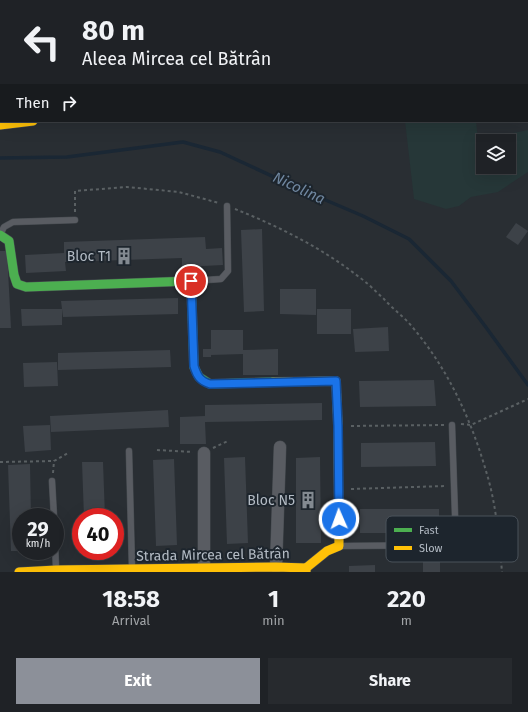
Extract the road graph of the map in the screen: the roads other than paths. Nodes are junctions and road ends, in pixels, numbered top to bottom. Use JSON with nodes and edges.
{"nodes":[{"id":1,"x":25,"y":122,"type":"edge"},
{"id":2,"x":0,"y":125,"type":"edge"},
{"id":3,"x":227,"y":206,"type":"road end"},
{"id":4,"x":75,"y":220,"type":"road end"},
{"id":5,"x":0,"y":235,"type":"edge"},
{"id":6,"x":191,"y":281,"type":"junction"},
{"id":7,"x":452,"y":425,"type":"road end"},
{"id":8,"x":280,"y":447,"type":"dead end"},
{"id":9,"x":129,"y":451,"type":"dead end"},
{"id":10,"x":204,"y":452,"type":"dead end"},
{"id":11,"x":52,"y":481,"type":"road end"},
{"id":12,"x":54,"y":508,"type":"edge"},
{"id":13,"x":455,"y":516,"type":"edge"},
{"id":14,"x":339,"y":546,"type":"junction"},
{"id":15,"x":386,"y":546,"type":"edge"},
{"id":16,"x":56,"y":560,"type":"edge"},
{"id":17,"x":276,"y":567,"type":"junction"},
{"id":18,"x":204,"y":568,"type":"junction"},
{"id":19,"x":56,"y":570,"type":"junction"},
{"id":20,"x":132,"y":570,"type":"junction"},
{"id":21,"x":306,"y":570,"type":"edge"},
{"id":22,"x":19,"y":572,"type":"edge"}],
"edges":[{"from":1,"to":2,"type":"street"},
{"from":3,"to":6,"type":"lane"},
{"from":4,"to":5,"type":"lane"},
{"from":5,"to":6,"type":"street"},
{"from":6,"to":14,"type":"street"},
{"from":7,"to":13,"type":"lane"},
{"from":8,"to":17,"type":"street"},
{"from":9,"to":20,"type":"lane"},
{"from":10,"to":18,"type":"street"},
{"from":11,"to":12,"type":"lane"},
{"from":14,"to":15,"type":"lane"},
{"from":14,"to":21,"type":"street"},
{"from":16,"to":19,"type":"lane"},
{"from":17,"to":18,"type":"street","name":"Strada Mircea cel Bătrân"},
{"from":17,"to":21,"type":"street","name":"Strada Mircea cel Bătrân"},
{"from":18,"to":20,"type":"street","name":"Strada Mircea cel Bătrân"},
{"from":19,"to":20,"type":"street","name":"Strada Mircea cel Bătrân"},
{"from":19,"to":22,"type":"street","name":"Strada Mircea cel Bătrân"}]}
